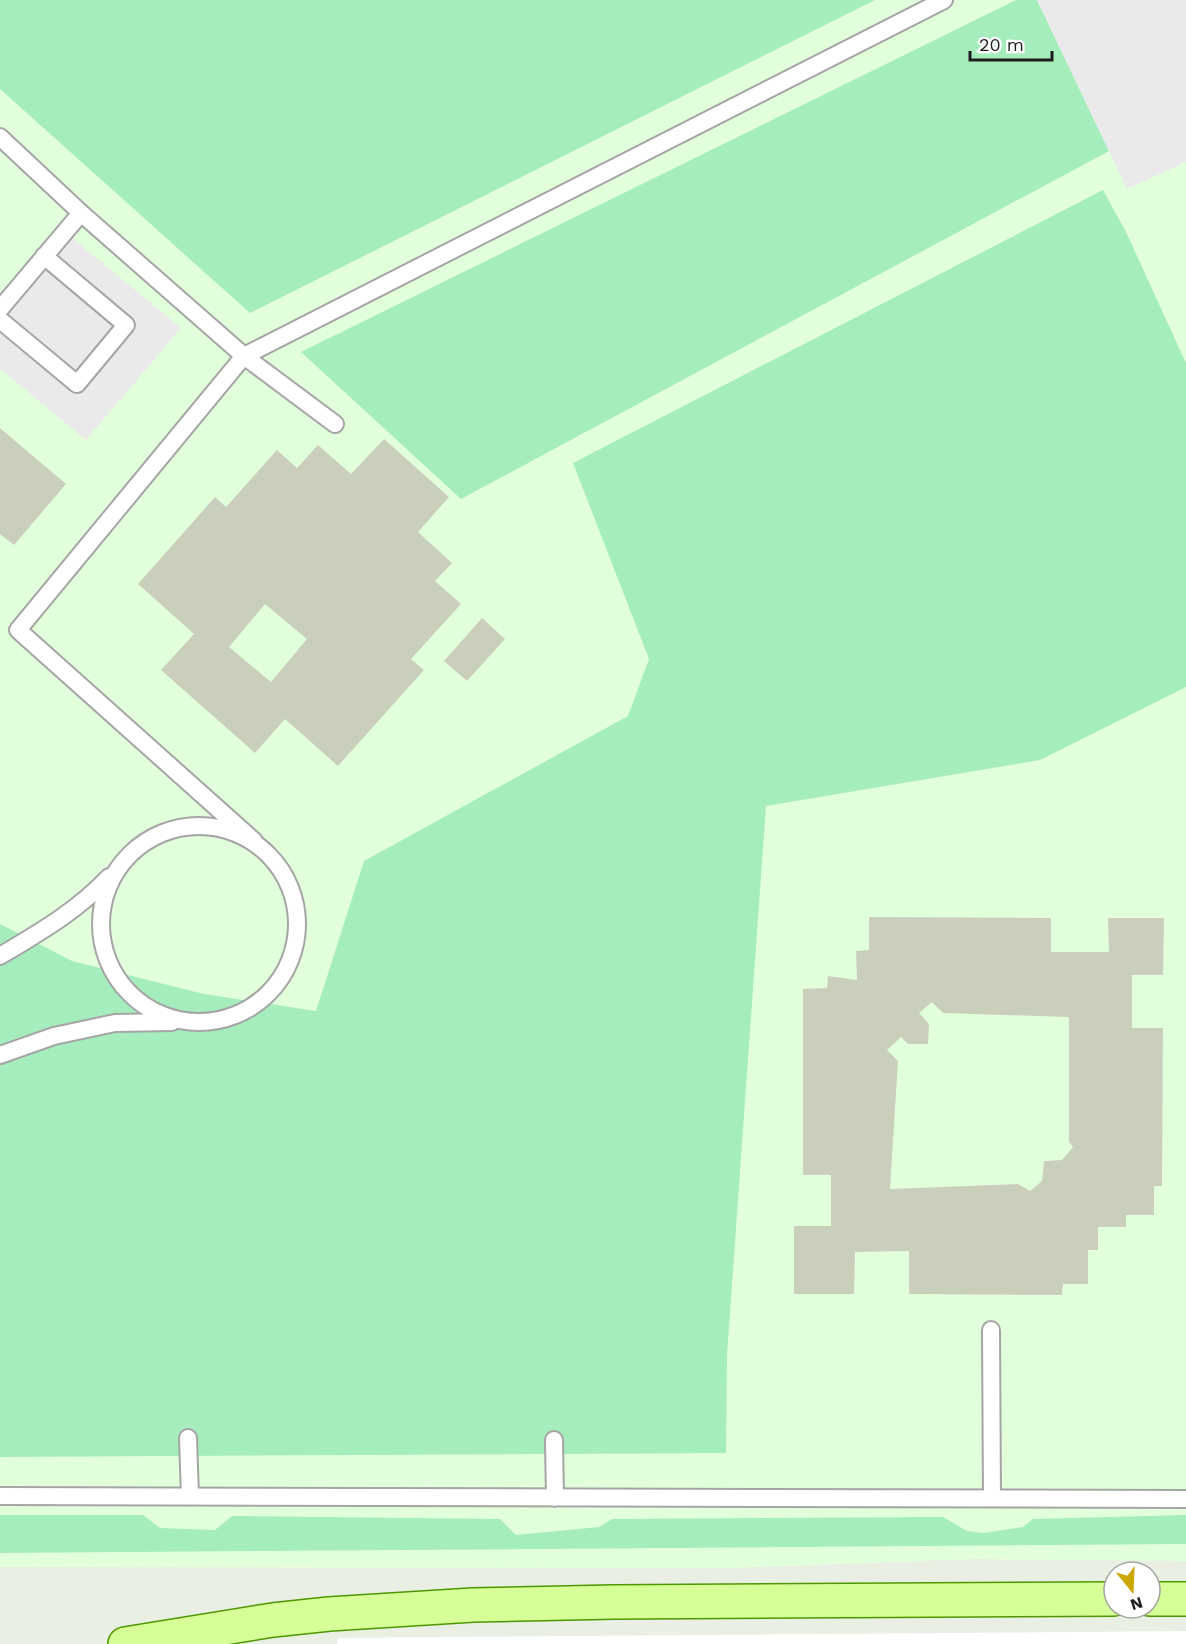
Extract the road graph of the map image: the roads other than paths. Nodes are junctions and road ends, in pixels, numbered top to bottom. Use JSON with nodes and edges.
{"nodes":[{"id":1,"x":944,"y":0,"type":"edge"},
{"id":2,"x":0,"y":137,"type":"edge"},
{"id":3,"x":81,"y":213,"type":"junction"},
{"id":4,"x":44,"y":256,"type":"junction"},
{"id":5,"x":0,"y":309,"type":"edge"},
{"id":6,"x":0,"y":320,"type":"edge"},
{"id":7,"x":244,"y":356,"type":"junction"},
{"id":8,"x":335,"y":424,"type":"dead end"},
{"id":9,"x":254,"y":841,"type":"junction"},
{"id":10,"x":134,"y":850,"type":"junction"},
{"id":11,"x":0,"y":956,"type":"edge"},
{"id":12,"x":189,"y":1022,"type":"junction"},
{"id":13,"x":0,"y":1055,"type":"edge"},
{"id":14,"x":992,"y":1330,"type":"dead end"},
{"id":15,"x":188,"y":1438,"type":"dead end"},
{"id":16,"x":554,"y":1440,"type":"dead end"},
{"id":17,"x":0,"y":1496,"type":"edge"},
{"id":18,"x":190,"y":1496,"type":"junction"},
{"id":19,"x":555,"y":1498,"type":"junction"},
{"id":20,"x":992,"y":1498,"type":"junction"},
{"id":21,"x":1186,"y":1499,"type":"edge"},
{"id":22,"x":1102,"y":1599,"type":"edge"},
{"id":23,"x":1162,"y":1599,"type":"edge"},
{"id":24,"x":1186,"y":1599,"type":"edge"},
{"id":25,"x":125,"y":1644,"type":"edge"}],
"edges":[{"from":1,"to":7,"type":"lane"},
{"from":2,"to":3,"type":"lane"},
{"from":3,"to":4,"type":"lane"},
{"from":3,"to":7,"type":"lane"},
{"from":4,"to":5,"type":"lane"},
{"from":4,"to":6,"type":"lane"},
{"from":7,"to":8,"type":"lane"},
{"from":7,"to":9,"type":"lane"},
{"from":9,"to":10,"type":"lane"},
{"from":9,"to":12,"type":"lane"},
{"from":10,"to":11,"type":"lane"},
{"from":10,"to":12,"type":"lane"},
{"from":12,"to":13,"type":"lane"},
{"from":14,"to":20,"type":"lane"},
{"from":15,"to":18,"type":"lane"},
{"from":16,"to":19,"type":"lane"},
{"from":17,"to":18,"type":"lane"},
{"from":18,"to":19,"type":"lane"},
{"from":19,"to":20,"type":"lane"},
{"from":20,"to":21,"type":"lane"},
{"from":22,"to":25,"type":"main road"},
{"from":23,"to":24,"type":"main road"}]}
